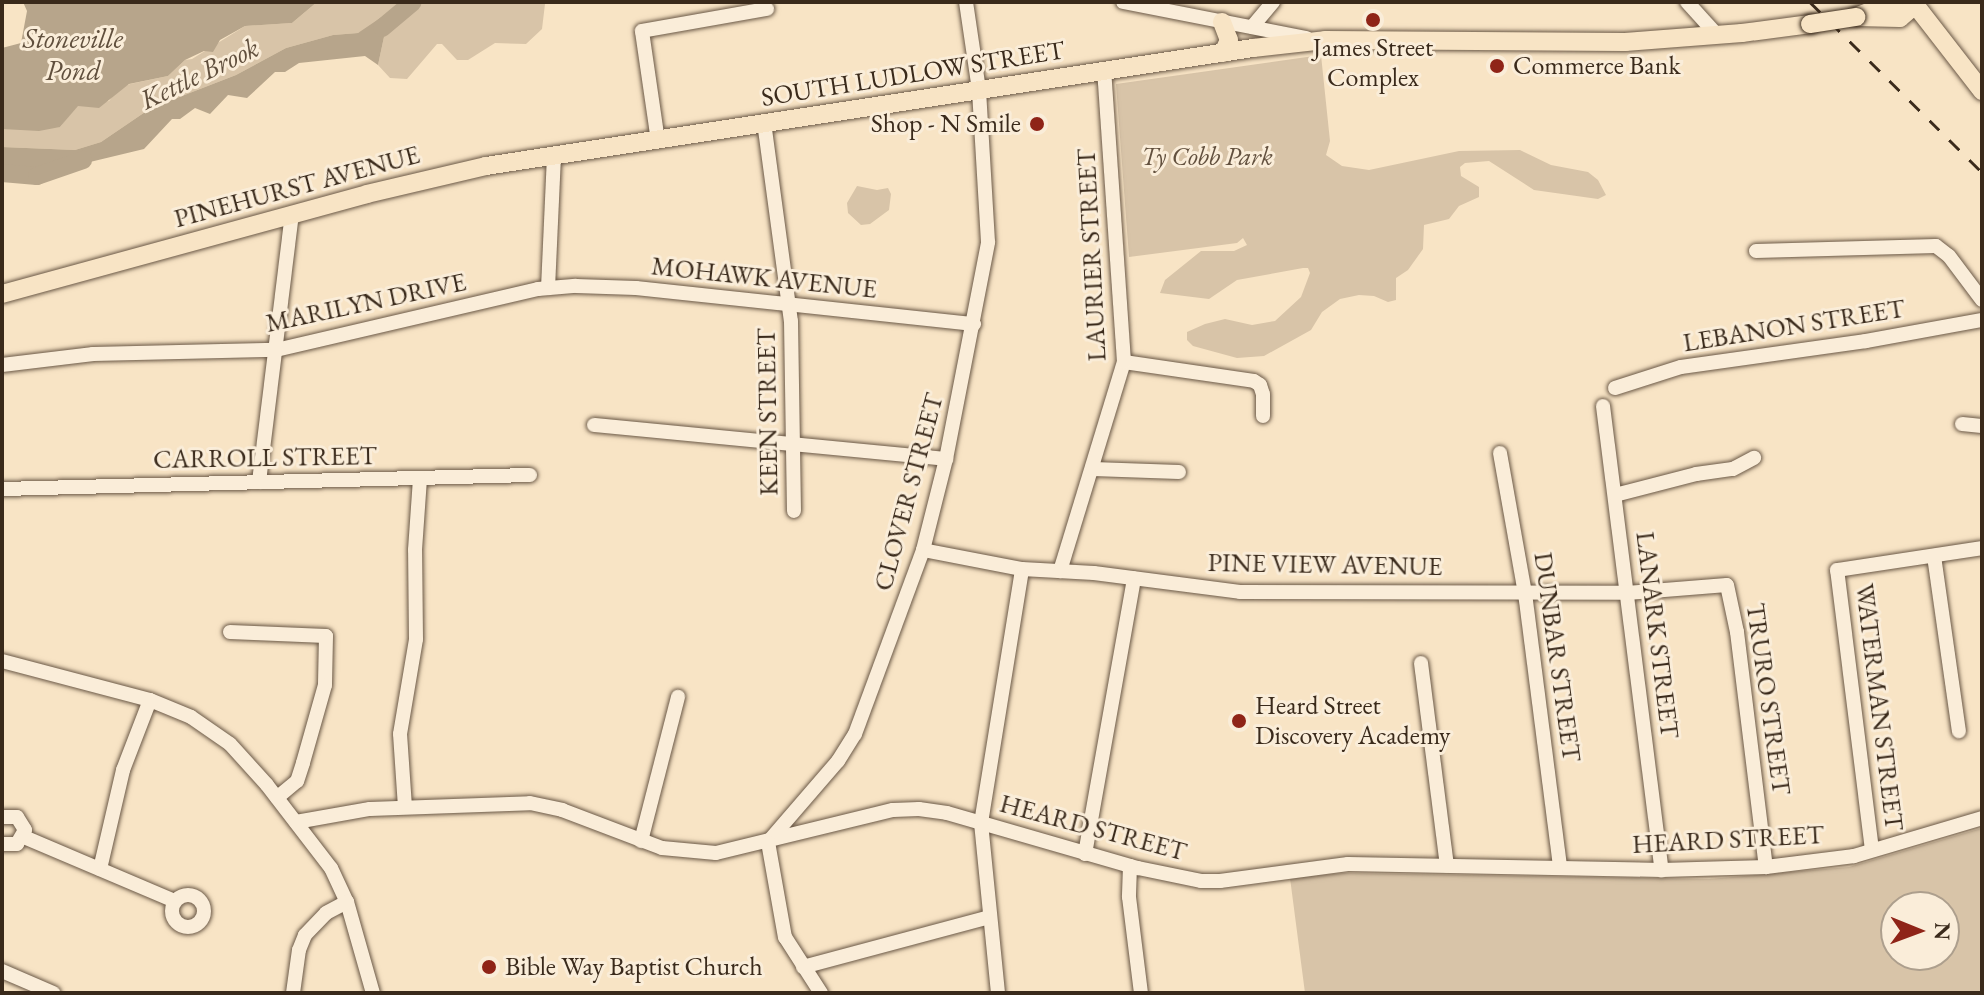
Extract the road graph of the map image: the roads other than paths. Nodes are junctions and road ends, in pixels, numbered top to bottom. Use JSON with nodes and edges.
{"nodes":[{"id":1,"x":966,"y":2,"type":"edge"},
{"id":2,"x":1123,"y":2,"type":"edge"},
{"id":3,"x":1273,"y":2,"type":"edge"},
{"id":4,"x":1687,"y":2,"type":"edge"},
{"id":5,"x":1905,"y":3,"type":"edge"},
{"id":6,"x":767,"y":9,"type":"dead end"},
{"id":7,"x":1222,"y":22,"type":"junction"},
{"id":8,"x":1252,"y":27,"type":"junction"},
{"id":9,"x":1717,"y":35,"type":"junction"},
{"id":10,"x":1317,"y":40,"type":"junction"},
{"id":11,"x":1223,"y":53,"type":"junction"},
{"id":12,"x":1104,"y":71,"type":"junction"},
{"id":13,"x":979,"y":90,"type":"junction"},
{"id":14,"x":1982,"y":91,"type":"edge"},
{"id":15,"x":764,"y":122,"type":"junction"},
{"id":16,"x":658,"y":141,"type":"junction"},
{"id":17,"x":610,"y":148,"type":"joint"},
{"id":18,"x":554,"y":156,"type":"junction"},
{"id":19,"x":292,"y":214,"type":"junction"},
{"id":20,"x":1756,"y":251,"type":"dead end"},
{"id":21,"x":548,"y":288,"type":"junction"},
{"id":22,"x":2,"y":294,"type":"edge"},
{"id":23,"x":1982,"y":300,"type":"edge"},
{"id":24,"x":789,"y":305,"type":"junction"},
{"id":25,"x":1982,"y":320,"type":"edge"},
{"id":26,"x":974,"y":324,"type":"junction"},
{"id":27,"x":276,"y":350,"type":"junction"},
{"id":28,"x":1124,"y":362,"type":"junction"},
{"id":29,"x":2,"y":365,"type":"edge"},
{"id":30,"x":1615,"y":388,"type":"dead end"},
{"id":31,"x":1603,"y":406,"type":"dead end"},
{"id":32,"x":1263,"y":416,"type":"dead end"},
{"id":33,"x":1962,"y":424,"type":"dead end"},
{"id":34,"x":594,"y":425,"type":"dead end"},
{"id":35,"x":1982,"y":426,"type":"edge"},
{"id":36,"x":793,"y":445,"type":"junction"},
{"id":37,"x":1500,"y":453,"type":"dead end"},
{"id":38,"x":1754,"y":458,"type":"dead end"},
{"id":39,"x":946,"y":459,"type":"junction"},
{"id":40,"x":1093,"y":469,"type":"junction"},
{"id":41,"x":1179,"y":472,"type":"dead end"},
{"id":42,"x":530,"y":475,"type":"dead end"},
{"id":43,"x":420,"y":478,"type":"junction"},
{"id":44,"x":259,"y":482,"type":"junction"},
{"id":45,"x":2,"y":489,"type":"edge"},
{"id":46,"x":1615,"y":495,"type":"junction"},
{"id":47,"x":794,"y":511,"type":"dead end"},
{"id":48,"x":1982,"y":548,"type":"edge"},
{"id":49,"x":923,"y":550,"type":"junction"},
{"id":50,"x":1934,"y":556,"type":"junction"},
{"id":51,"x":1022,"y":569,"type":"junction"},
{"id":52,"x":1060,"y":571,"type":"junction"},
{"id":53,"x":1134,"y":578,"type":"junction"},
{"id":54,"x":1727,"y":585,"type":"joint"},
{"id":55,"x":1525,"y":593,"type":"junction"},
{"id":56,"x":1627,"y":593,"type":"junction"},
{"id":57,"x":230,"y":632,"type":"dead end"},
{"id":58,"x":2,"y":661,"type":"edge"},
{"id":59,"x":1421,"y":663,"type":"dead end"},
{"id":60,"x":678,"y":697,"type":"dead end"},
{"id":61,"x":150,"y":700,"type":"junction"},
{"id":62,"x":1959,"y":731,"type":"dead end"},
{"id":63,"x":277,"y":798,"type":"junction"},
{"id":64,"x":405,"y":807,"type":"junction"},
{"id":65,"x":2,"y":817,"type":"edge"},
{"id":66,"x":1982,"y":818,"type":"edge"},
{"id":67,"x":296,"y":822,"type":"junction"},
{"id":68,"x":981,"y":823,"type":"junction"},
{"id":69,"x":24,"y":837,"type":"junction"},
{"id":70,"x":641,"y":841,"type":"junction"},
{"id":71,"x":768,"y":842,"type":"junction"},
{"id":72,"x":2,"y":844,"type":"edge"},
{"id":73,"x":1872,"y":850,"type":"junction"},
{"id":74,"x":1085,"y":854,"type":"junction"},
{"id":75,"x":1447,"y":865,"type":"junction"},
{"id":76,"x":1130,"y":866,"type":"junction"},
{"id":77,"x":1766,"y":867,"type":"junction"},
{"id":78,"x":1560,"y":868,"type":"junction"},
{"id":79,"x":100,"y":869,"type":"junction"},
{"id":80,"x":1662,"y":870,"type":"junction"},
{"id":81,"x":175,"y":901,"type":"dead end"},
{"id":82,"x":347,"y":902,"type":"junction"},
{"id":83,"x":989,"y":917,"type":"junction"},
{"id":84,"x":803,"y":967,"type":"junction"},
{"id":85,"x":2,"y":971,"type":"edge"},
{"id":86,"x":18,"y":985,"type":"edge"},
{"id":87,"x":53,"y":993,"type":"edge"},
{"id":88,"x":293,"y":993,"type":"edge"},
{"id":89,"x":373,"y":993,"type":"edge"},
{"id":90,"x":821,"y":993,"type":"edge"},
{"id":91,"x":998,"y":993,"type":"edge"},
{"id":92,"x":1141,"y":993,"type":"edge"}],
"edges":[{"from":1,"to":13,"type":"street","name":"CLOVER STREET"},
{"from":2,"to":7,"type":"street"},
{"from":3,"to":8,"type":"street"},
{"from":4,"to":9,"type":"street"},
{"from":5,"to":9,"type":"main road","name":"SOUTH LUDLOW STREET","bridge":true},
{"from":5,"to":14,"type":"main road"},
{"from":6,"to":16,"type":"street"},
{"from":7,"to":8,"type":"street"},
{"from":7,"to":11,"type":"main road"},
{"from":8,"to":10,"type":"street"},
{"from":9,"to":10,"type":"main road","name":"SOUTH LUDLOW STREET"},
{"from":10,"to":11,"type":"main road","name":"SOUTH LUDLOW STREET"},
{"from":11,"to":12,"type":"main road","name":"SOUTH LUDLOW STREET"},
{"from":12,"to":13,"type":"main road","name":"SOUTH LUDLOW STREET"},
{"from":12,"to":28,"type":"street","name":"LAURIER STREET"},
{"from":13,"to":15,"type":"main road","name":"SOUTH LUDLOW STREET"},
{"from":13,"to":26,"type":"street","name":"CLOVER STREET"},
{"from":15,"to":16,"type":"main road","name":"SOUTH LUDLOW STREET"},
{"from":15,"to":24,"type":"street","name":"KEEN STREET"},
{"from":16,"to":17,"type":"main road","name":"SOUTH LUDLOW STREET"},
{"from":17,"to":18,"type":"main road","name":"PINEHURST AVENUE"},
{"from":18,"to":19,"type":"main road","name":"PINEHURST AVENUE"},
{"from":18,"to":21,"type":"street"},
{"from":19,"to":22,"type":"main road","name":"PINEHURST AVENUE"},
{"from":19,"to":27,"type":"street"},
{"from":20,"to":23,"type":"street"},
{"from":21,"to":24,"type":"street","name":"MOHAWK AVENUE"},
{"from":21,"to":27,"type":"street","name":"MARILYN DRIVE"},
{"from":24,"to":26,"type":"street","name":"MOHAWK AVENUE"},
{"from":24,"to":36,"type":"street","name":"KEEN STREET"},
{"from":25,"to":30,"type":"street","name":"LEBANON STREET"},
{"from":26,"to":39,"type":"street","name":"CLOVER STREET"},
{"from":27,"to":29,"type":"street","name":"MARILYN DRIVE"},
{"from":27,"to":44,"type":"street"},
{"from":28,"to":32,"type":"street"},
{"from":28,"to":40,"type":"street","name":"LAURIER STREET"},
{"from":31,"to":46,"type":"street","name":"LANARK STREET"},
{"from":33,"to":35,"type":"street"},
{"from":34,"to":36,"type":"street"},
{"from":36,"to":39,"type":"street"},
{"from":36,"to":47,"type":"street","name":"KEEN STREET"},
{"from":37,"to":55,"type":"street","name":"DUNBAR STREET"},
{"from":38,"to":46,"type":"street"},
{"from":39,"to":49,"type":"street","name":"CLOVER STREET"},
{"from":40,"to":41,"type":"street"},
{"from":40,"to":52,"type":"street","name":"LAURIER STREET"},
{"from":42,"to":43,"type":"street","name":"CARROLL STREET"},
{"from":43,"to":44,"type":"street","name":"CARROLL STREET"},
{"from":43,"to":64,"type":"street"},
{"from":44,"to":45,"type":"street","name":"CARROLL STREET"},
{"from":46,"to":56,"type":"street","name":"LANARK STREET"},
{"from":48,"to":50,"type":"street"},
{"from":49,"to":51,"type":"street","name":"PINE VIEW AVENUE"},
{"from":49,"to":71,"type":"street","name":"CLOVER STREET"},
{"from":50,"to":62,"type":"street"},
{"from":50,"to":73,"type":"street","name":"WATERMAN STREET"},
{"from":51,"to":52,"type":"street","name":"PINE VIEW AVENUE"},
{"from":51,"to":68,"type":"street"},
{"from":52,"to":53,"type":"street","name":"PINE VIEW AVENUE"},
{"from":53,"to":55,"type":"street","name":"PINE VIEW AVENUE"},
{"from":53,"to":74,"type":"street"},
{"from":54,"to":56,"type":"street","name":"PINE VIEW AVENUE"},
{"from":54,"to":77,"type":"street","name":"TRURO STREET"},
{"from":55,"to":56,"type":"street","name":"PINE VIEW AVENUE"},
{"from":55,"to":78,"type":"street","name":"DUNBAR STREET"},
{"from":56,"to":80,"type":"street","name":"LANARK STREET"},
{"from":57,"to":63,"type":"street"},
{"from":58,"to":61,"type":"street"},
{"from":59,"to":75,"type":"street"},
{"from":60,"to":70,"type":"street"},
{"from":61,"to":63,"type":"street"},
{"from":61,"to":79,"type":"street"},
{"from":63,"to":67,"type":"street"},
{"from":64,"to":67,"type":"street","name":"HEARD STREET"},
{"from":64,"to":70,"type":"street","name":"HEARD STREET"},
{"from":65,"to":69,"type":"street"},
{"from":66,"to":73,"type":"street","name":"HEARD STREET"},
{"from":67,"to":82,"type":"street"},
{"from":68,"to":71,"type":"street","name":"HEARD STREET"},
{"from":68,"to":74,"type":"street","name":"HEARD STREET"},
{"from":68,"to":83,"type":"street"},
{"from":69,"to":72,"type":"street"},
{"from":69,"to":79,"type":"street"},
{"from":70,"to":71,"type":"street","name":"HEARD STREET"},
{"from":71,"to":84,"type":"street"},
{"from":73,"to":77,"type":"street","name":"HEARD STREET"},
{"from":74,"to":76,"type":"street","name":"HEARD STREET"},
{"from":75,"to":76,"type":"street","name":"HEARD STREET"},
{"from":75,"to":78,"type":"street","name":"HEARD STREET"},
{"from":76,"to":92,"type":"street"},
{"from":77,"to":80,"type":"street","name":"HEARD STREET"},
{"from":78,"to":80,"type":"street","name":"HEARD STREET"},
{"from":79,"to":81,"type":"street"},
{"from":82,"to":88,"type":"street"},
{"from":82,"to":89,"type":"street"},
{"from":83,"to":84,"type":"street"},
{"from":83,"to":91,"type":"street"},
{"from":84,"to":90,"type":"street"},
{"from":85,"to":86,"type":"street"},
{"from":86,"to":87,"type":"street"}]}
